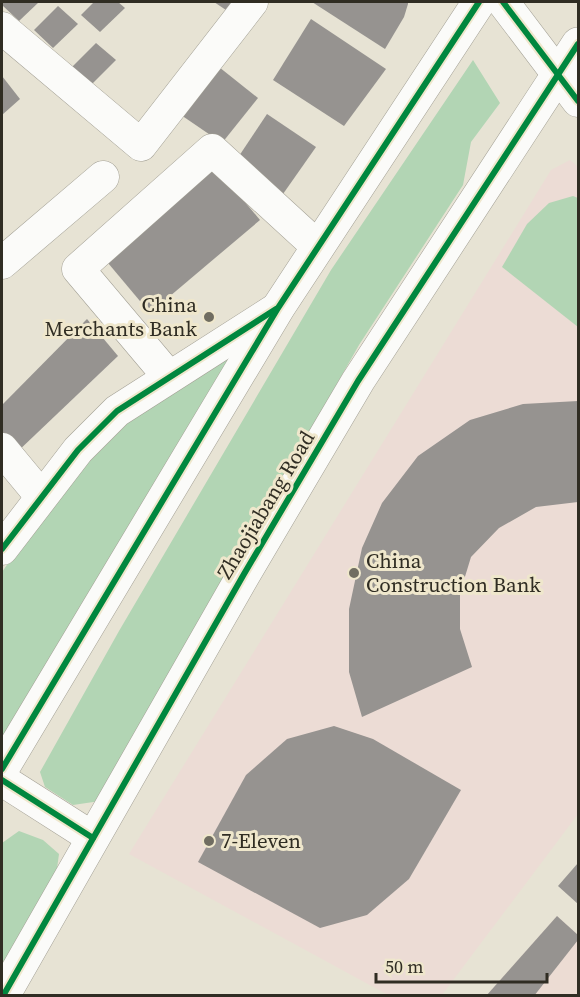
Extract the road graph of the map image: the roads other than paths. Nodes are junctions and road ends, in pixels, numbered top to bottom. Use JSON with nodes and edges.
{"nodes":[{"id":1,"x":252,"y":2,"type":"edge"},
{"id":2,"x":479,"y":2,"type":"edge"},
{"id":3,"x":503,"y":2,"type":"edge"},
{"id":4,"x":2,"y":28,"type":"edge"},
{"id":5,"x":579,"y":44,"type":"edge"},
{"id":6,"x":557,"y":74,"type":"junction"},
{"id":7,"x":579,"y":100,"type":"edge"},
{"id":8,"x":103,"y":177,"type":"dead end"},
{"id":9,"x":318,"y":247,"type":"junction"},
{"id":10,"x":2,"y":263,"type":"edge"},
{"id":11,"x":278,"y":308,"type":"junction"},
{"id":12,"x":169,"y":378,"type":"junction"},
{"id":13,"x":2,"y":449,"type":"edge"},
{"id":14,"x":42,"y":496,"type":"junction"},
{"id":15,"x":2,"y":549,"type":"edge"},
{"id":16,"x":2,"y":769,"type":"edge"},
{"id":17,"x":2,"y":780,"type":"edge"},
{"id":18,"x":93,"y":838,"type":"junction"},
{"id":19,"x":3,"y":996,"type":"edge"}],
"edges":[{"from":1,"to":4,"type":"street"},
{"from":2,"to":9,"type":"main road"},
{"from":3,"to":6,"type":"street"},
{"from":5,"to":6,"type":"main road","name":"Zhaojiabang Road"},
{"from":6,"to":7,"type":"street"},
{"from":6,"to":18,"type":"main road","name":"Zhaojiabang Road"},
{"from":8,"to":10,"type":"street"},
{"from":9,"to":11,"type":"main road"},
{"from":9,"to":12,"type":"street"},
{"from":11,"to":12,"type":"street"},
{"from":11,"to":16,"type":"main road"},
{"from":12,"to":14,"type":"street"},
{"from":13,"to":14,"type":"street"},
{"from":14,"to":15,"type":"street"},
{"from":17,"to":18,"type":"street"},
{"from":18,"to":19,"type":"main road","name":"Zhaojiabang Road"}]}
